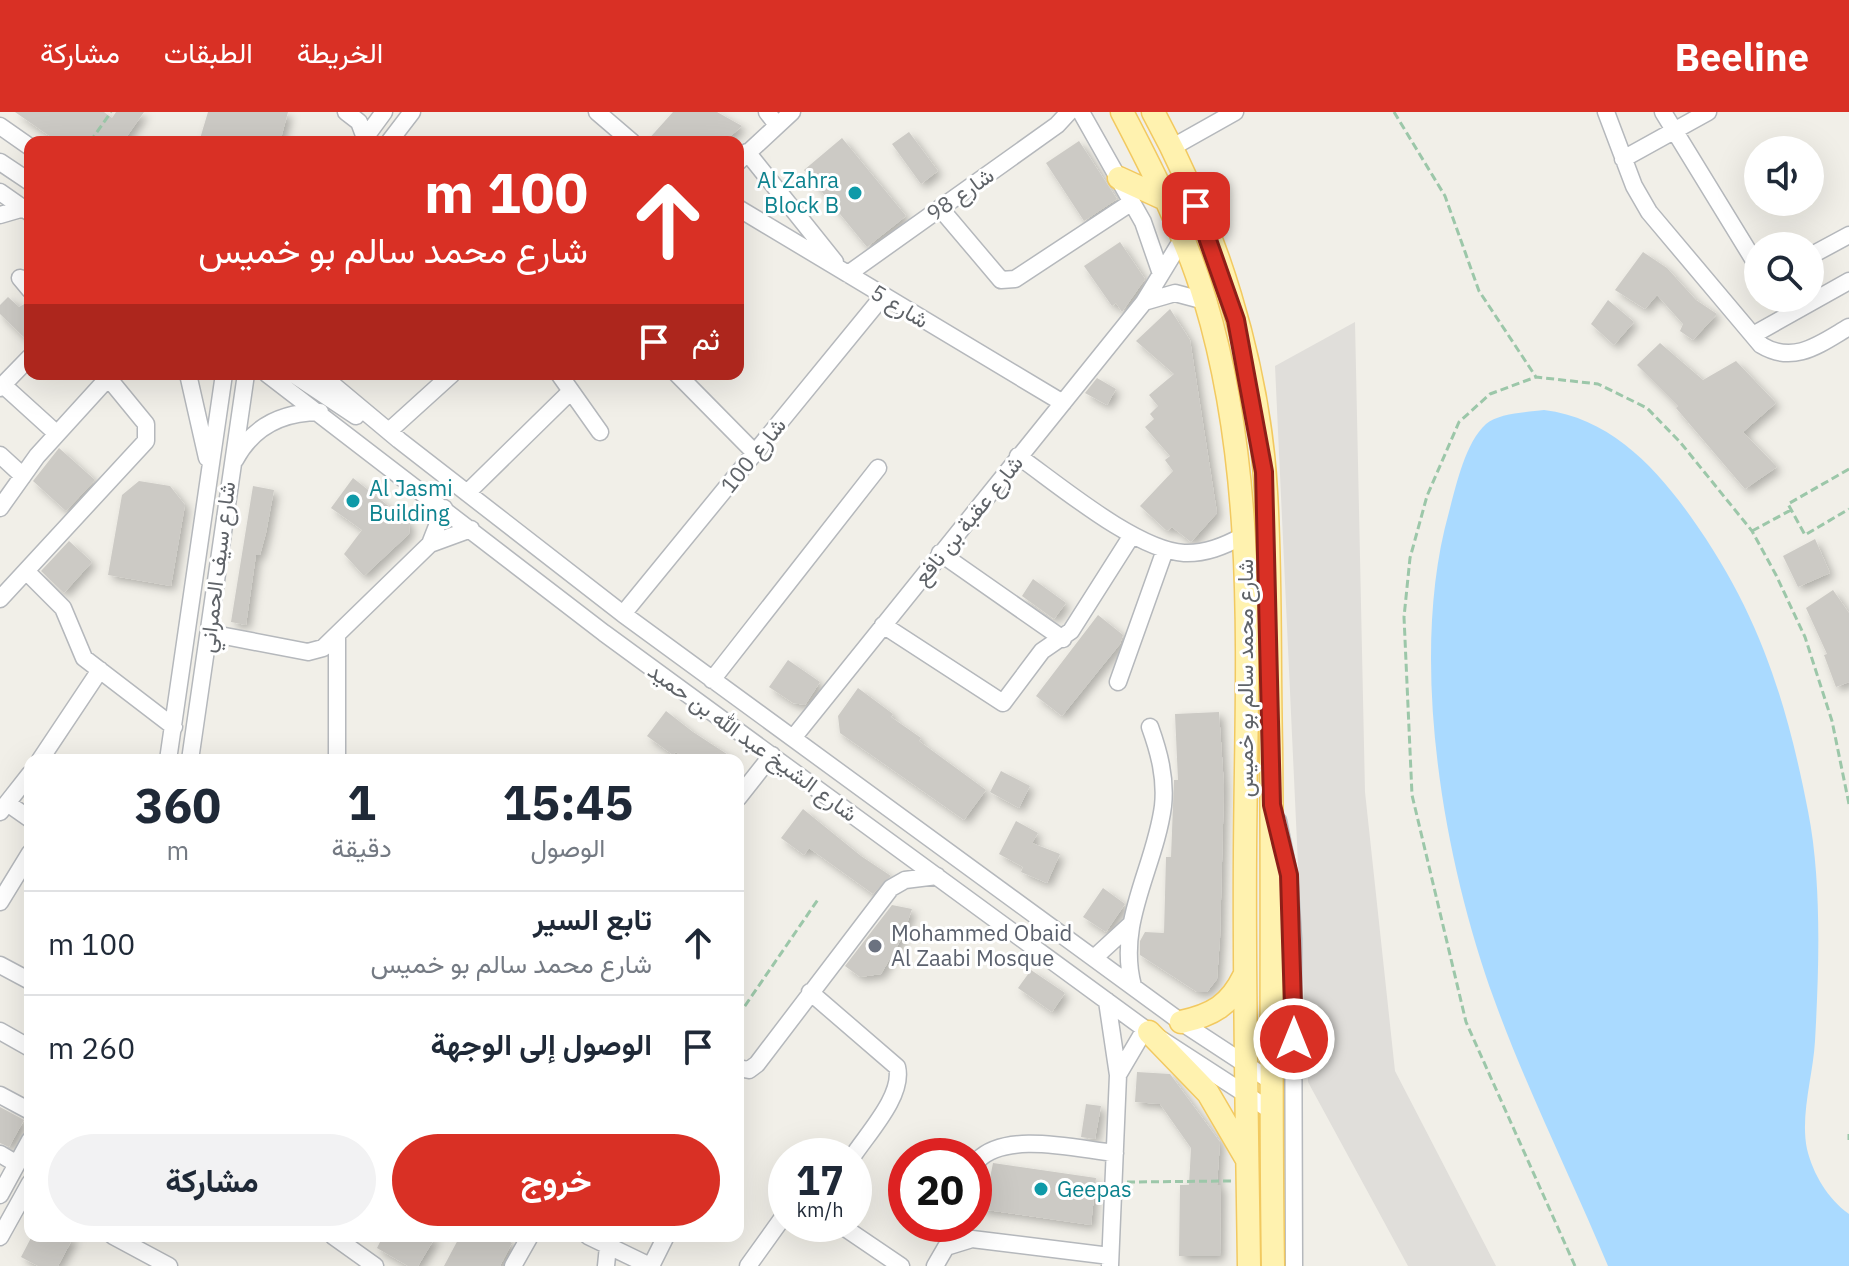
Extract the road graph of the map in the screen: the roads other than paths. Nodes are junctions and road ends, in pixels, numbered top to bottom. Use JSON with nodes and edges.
{"nodes":[{"id":1,"x":346,"y":112,"type":"edge"},
{"id":2,"x":384,"y":112,"type":"edge"},
{"id":3,"x":412,"y":112,"type":"edge"},
{"id":4,"x":597,"y":112,"type":"edge"},
{"id":5,"x":792,"y":112,"type":"edge"},
{"id":6,"x":1069,"y":112,"type":"edge"},
{"id":7,"x":1081,"y":112,"type":"edge"},
{"id":8,"x":1122,"y":112,"type":"edge"},
{"id":9,"x":1153,"y":112,"type":"edge"},
{"id":10,"x":1235,"y":112,"type":"edge"},
{"id":11,"x":1606,"y":112,"type":"edge"},
{"id":12,"x":1663,"y":112,"type":"edge"},
{"id":13,"x":1708,"y":112,"type":"edge"},
{"id":14,"x":772,"y":118,"type":"edge"},
{"id":15,"x":0,"y":126,"type":"edge"},
{"id":16,"x":1674,"y":131,"type":"junction"},
{"id":17,"x":363,"y":136,"type":"edge"},
{"id":18,"x":367,"y":136,"type":"edge"},
{"id":19,"x":394,"y":136,"type":"edge"},
{"id":20,"x":625,"y":136,"type":"edge"},
{"id":21,"x":24,"y":143,"type":"edge"},
{"id":22,"x":1171,"y":148,"type":"junction"},
{"id":23,"x":744,"y":154,"type":"edge"},
{"id":24,"x":744,"y":159,"type":"edge"},
{"id":25,"x":1623,"y":159,"type":"junction"},
{"id":26,"x":0,"y":162,"type":"edge"},
{"id":27,"x":24,"y":178,"type":"edge"},
{"id":28,"x":1119,"y":178,"type":"junction"},
{"id":29,"x":0,"y":192,"type":"edge"},
{"id":30,"x":1167,"y":200,"type":"junction"},
{"id":31,"x":1132,"y":202,"type":"junction"},
{"id":32,"x":940,"y":208,"type":"junction"},
{"id":33,"x":24,"y":209,"type":"edge"},
{"id":34,"x":24,"y":211,"type":"edge"},
{"id":35,"x":744,"y":212,"type":"edge"},
{"id":36,"x":0,"y":215,"type":"edge"},
{"id":37,"x":1849,"y":235,"type":"edge"},
{"id":38,"x":1183,"y":238,"type":"junction"},
{"id":39,"x":1744,"y":244,"type":"edge"},
{"id":40,"x":1824,"y":248,"type":"edge"},
{"id":41,"x":844,"y":272,"type":"junction"},
{"id":42,"x":1161,"y":274,"type":"junction"},
{"id":43,"x":1849,"y":281,"type":"edge"},
{"id":44,"x":883,"y":296,"type":"junction"},
{"id":45,"x":1205,"y":301,"type":"junction"},
{"id":46,"x":1144,"y":302,"type":"junction"},
{"id":47,"x":1849,"y":327,"type":"edge"},
{"id":48,"x":1753,"y":335,"type":"junction"},
{"id":49,"x":24,"y":363,"type":"edge"},
{"id":50,"x":102,"y":380,"type":"edge"},
{"id":51,"x":109,"y":380,"type":"edge"},
{"id":52,"x":189,"y":380,"type":"edge"},
{"id":53,"x":223,"y":380,"type":"edge"},
{"id":54,"x":245,"y":380,"type":"edge"},
{"id":55,"x":275,"y":380,"type":"edge"},
{"id":56,"x":303,"y":380,"type":"edge"},
{"id":57,"x":329,"y":380,"type":"edge"},
{"id":58,"x":446,"y":380,"type":"edge"},
{"id":59,"x":563,"y":380,"type":"edge"},
{"id":60,"x":683,"y":380,"type":"edge"},
{"id":61,"x":2,"y":386,"type":"edge"},
{"id":62,"x":571,"y":391,"type":"junction"},
{"id":63,"x":1063,"y":403,"type":"junction"},
{"id":64,"x":320,"y":412,"type":"junction"},
{"id":65,"x":600,"y":432,"type":"dead end"},
{"id":66,"x":56,"y":433,"type":"junction"},
{"id":67,"x":394,"y":436,"type":"junction"},
{"id":68,"x":755,"y":453,"type":"junction"},
{"id":69,"x":0,"y":455,"type":"edge"},
{"id":70,"x":1018,"y":456,"type":"junction"},
{"id":71,"x":878,"y":468,"type":"dead end"},
{"id":72,"x":209,"y":471,"type":"junction"},
{"id":73,"x":230,"y":472,"type":"junction"},
{"id":74,"x":23,"y":476,"type":"junction"},
{"id":75,"x":467,"y":493,"type":"junction"},
{"id":76,"x":0,"y":508,"type":"edge"},
{"id":77,"x":444,"y":508,"type":"junction"},
{"id":78,"x":471,"y":529,"type":"junction"},
{"id":79,"x":1132,"y":535,"type":"junction"},
{"id":80,"x":1243,"y":536,"type":"junction"},
{"id":81,"x":430,"y":544,"type":"junction"},
{"id":82,"x":1165,"y":550,"type":"junction"},
{"id":83,"x":940,"y":553,"type":"junction"},
{"id":84,"x":27,"y":572,"type":"junction"},
{"id":85,"x":0,"y":599,"type":"edge"},
{"id":86,"x":623,"y":614,"type":"junction"},
{"id":87,"x":883,"y":625,"type":"junction"},
{"id":88,"x":209,"y":633,"type":"junction"},
{"id":89,"x":337,"y":635,"type":"junction"},
{"id":90,"x":1063,"y":639,"type":"junction"},
{"id":91,"x":100,"y":670,"type":"junction"},
{"id":92,"x":712,"y":680,"type":"junction"},
{"id":93,"x":1118,"y":682,"type":"dead end"},
{"id":94,"x":174,"y":727,"type":"junction"},
{"id":95,"x":1150,"y":727,"type":"dead end"},
{"id":96,"x":793,"y":738,"type":"junction"},
{"id":97,"x":44,"y":754,"type":"edge"},
{"id":98,"x":169,"y":754,"type":"edge"},
{"id":99,"x":191,"y":754,"type":"edge"},
{"id":100,"x":337,"y":754,"type":"edge"},
{"id":101,"x":772,"y":755,"type":"junction"},
{"id":102,"x":24,"y":782,"type":"edge"},
{"id":103,"x":744,"y":790,"type":"edge"},
{"id":104,"x":1272,"y":805,"type":"junction"},
{"id":105,"x":5,"y":809,"type":"edge"},
{"id":106,"x":24,"y":817,"type":"edge"},
{"id":107,"x":24,"y":863,"type":"edge"},
{"id":108,"x":937,"y":876,"type":"junction"},
{"id":109,"x":0,"y":902,"type":"edge"},
{"id":110,"x":1130,"y":925,"type":"junction"},
{"id":111,"x":1094,"y":958,"type":"junction"},
{"id":112,"x":0,"y":965,"type":"edge"},
{"id":113,"x":1244,"y":975,"type":"junction"},
{"id":114,"x":24,"y":978,"type":"edge"},
{"id":115,"x":1133,"y":986,"type":"junction"},
{"id":116,"x":810,"y":992,"type":"junction"},
{"id":117,"x":1107,"y":1001,"type":"junction"},
{"id":118,"x":1181,"y":1022,"type":"junction"},
{"id":119,"x":1147,"y":1030,"type":"junction"},
{"id":120,"x":0,"y":1031,"type":"edge"},
{"id":121,"x":24,"y":1045,"type":"edge"},
{"id":122,"x":1248,"y":1065,"type":"junction"},
{"id":123,"x":744,"y":1069,"type":"edge"},
{"id":124,"x":1118,"y":1075,"type":"junction"},
{"id":125,"x":1271,"y":1081,"type":"junction"},
{"id":126,"x":0,"y":1095,"type":"edge"},
{"id":127,"x":1248,"y":1097,"type":"junction"},
{"id":128,"x":24,"y":1108,"type":"edge"},
{"id":129,"x":1270,"y":1110,"type":"junction"},
{"id":130,"x":865,"y":1138,"type":"edge"},
{"id":131,"x":24,"y":1151,"type":"edge"},
{"id":132,"x":992,"y":1151,"type":"edge"},
{"id":133,"x":1115,"y":1153,"type":"junction"},
{"id":134,"x":0,"y":1154,"type":"edge"},
{"id":135,"x":1246,"y":1158,"type":"junction"},
{"id":136,"x":17,"y":1164,"type":"junction"},
{"id":137,"x":0,"y":1195,"type":"edge"},
{"id":138,"x":24,"y":1197,"type":"edge"},
{"id":139,"x":0,"y":1237,"type":"edge"},
{"id":140,"x":768,"y":1238,"type":"edge"},
{"id":141,"x":124,"y":1242,"type":"edge"},
{"id":142,"x":341,"y":1242,"type":"edge"},
{"id":143,"x":527,"y":1242,"type":"edge"},
{"id":144,"x":600,"y":1242,"type":"edge"},
{"id":145,"x":663,"y":1242,"type":"edge"},
{"id":146,"x":866,"y":1242,"type":"edge"},
{"id":147,"x":951,"y":1242,"type":"edge"},
{"id":148,"x":991,"y":1242,"type":"edge"},
{"id":149,"x":608,"y":1246,"type":"junction"},
{"id":150,"x":1110,"y":1261,"type":"edge"},
{"id":151,"x":1246,"y":1262,"type":"edge"},
{"id":152,"x":169,"y":1266,"type":"edge"},
{"id":153,"x":375,"y":1266,"type":"edge"},
{"id":154,"x":513,"y":1266,"type":"edge"},
{"id":155,"x":606,"y":1266,"type":"edge"},
{"id":156,"x":651,"y":1266,"type":"edge"},
{"id":157,"x":748,"y":1266,"type":"edge"},
{"id":158,"x":901,"y":1266,"type":"edge"},
{"id":159,"x":935,"y":1266,"type":"edge"},
{"id":160,"x":1273,"y":1266,"type":"edge"},
{"id":161,"x":1294,"y":1266,"type":"edge"}],
"edges":[{"from":1,"to":17,"type":"street"},
{"from":2,"to":18,"type":"street"},
{"from":3,"to":19,"type":"street"},
{"from":4,"to":20,"type":"street"},
{"from":5,"to":14,"type":"street"},
{"from":6,"to":32,"type":"street","name":"شارع 98"},
{"from":7,"to":28,"type":"street"},
{"from":8,"to":30,"type":"main road","name":"شارع محمد سالم بو خميس"},
{"from":9,"to":22,"type":"main road","name":"شارع محمد سالم بو خميس"},
{"from":10,"to":22,"type":"street"},
{"from":11,"to":25,"type":"street"},
{"from":12,"to":16,"type":"street"},
{"from":13,"to":16,"type":"street"},
{"from":14,"to":23,"type":"street"},
{"from":15,"to":21,"type":"street"},
{"from":16,"to":25,"type":"street"},
{"from":16,"to":39,"type":"street"},
{"from":22,"to":104,"type":"main road","name":"شارع محمد سالم بو خميس"},
{"from":24,"to":41,"type":"street"},
{"from":25,"to":48,"type":"street"},
{"from":26,"to":27,"type":"street"},
{"from":28,"to":30,"type":"main road"},
{"from":28,"to":31,"type":"street"},
{"from":29,"to":33,"type":"street"},
{"from":30,"to":38,"type":"main road","name":"شارع محمد سالم بو خميس"},
{"from":31,"to":32,"type":"street"},
{"from":31,"to":42,"type":"street"},
{"from":32,"to":41,"type":"street","name":"شارع 98"},
{"from":34,"to":36,"type":"street"},
{"from":35,"to":41,"type":"street","name":"شارع 5"},
{"from":37,"to":40,"type":"street"},
{"from":38,"to":42,"type":"street","name":"شارع عقبة بن نافع"},
{"from":38,"to":45,"type":"main road","name":"شارع محمد سالم بو خميس"},
{"from":41,"to":44,"type":"street","name":"شارع 5"},
{"from":42,"to":46,"type":"street","name":"شارع عقبة بن نافع"},
{"from":43,"to":48,"type":"street"},
{"from":44,"to":63,"type":"street","name":"شارع 5"},
{"from":44,"to":68,"type":"street","name":"شارع 100"},
{"from":45,"to":46,"type":"street"},
{"from":45,"to":80,"type":"main road","name":"شارع محمد سالم بو خميس"},
{"from":46,"to":63,"type":"street","name":"شارع عقبة بن نافع"},
{"from":47,"to":48,"type":"street"},
{"from":49,"to":61,"type":"street"},
{"from":50,"to":66,"type":"street"},
{"from":51,"to":84,"type":"street"},
{"from":52,"to":72,"type":"street"},
{"from":53,"to":72,"type":"street","name":"شارع سيف الحمراني"},
{"from":54,"to":73,"type":"street","name":"شارع سيف الحمراني"},
{"from":55,"to":64,"type":"street","name":"شارع الشيخ عبد الله بن حميد"},
{"from":56,"to":67,"type":"street"},
{"from":57,"to":67,"type":"street","name":"شارع الشيخ عبد الله بن حميد"},
{"from":58,"to":67,"type":"street"},
{"from":59,"to":62,"type":"street"},
{"from":60,"to":68,"type":"street"},
{"from":61,"to":66,"type":"street"},
{"from":62,"to":65,"type":"street"},
{"from":62,"to":75,"type":"street"},
{"from":63,"to":70,"type":"street","name":"شارع عقبة بن نافع"},
{"from":64,"to":73,"type":"street"},
{"from":64,"to":77,"type":"street","name":"شارع الشيخ عبد الله بن حميد"},
{"from":66,"to":74,"type":"street"},
{"from":67,"to":75,"type":"street","name":"شارع الشيخ عبد الله بن حميد"},
{"from":68,"to":86,"type":"street","name":"شارع 100"},
{"from":69,"to":74,"type":"street"},
{"from":70,"to":79,"type":"street"},
{"from":70,"to":83,"type":"street","name":"شارع عقبة بن نافع"},
{"from":71,"to":92,"type":"street"},
{"from":72,"to":94,"type":"street","name":"شارع سيف الحمراني"},
{"from":73,"to":88,"type":"street","name":"شارع سيف الحمراني"},
{"from":74,"to":76,"type":"street"},
{"from":75,"to":86,"type":"street","name":"شارع الشيخ عبد الله بن حميد"},
{"from":77,"to":78,"type":"street","name":"شارع الشيخ عبد الله بن حميد"},
{"from":77,"to":81,"type":"street"},
{"from":78,"to":81,"type":"street"},
{"from":78,"to":101,"type":"street","name":"شارع الشيخ عبد الله بن حميد"},
{"from":79,"to":82,"type":"street"},
{"from":79,"to":90,"type":"street"},
{"from":80,"to":82,"type":"street"},
{"from":80,"to":113,"type":"main road","name":"شارع محمد سالم بو خميس"},
{"from":81,"to":89,"type":"street"},
{"from":82,"to":93,"type":"street"},
{"from":83,"to":87,"type":"street","name":"شارع عقبة بن نافع"},
{"from":83,"to":90,"type":"street"},
{"from":84,"to":85,"type":"street"},
{"from":84,"to":91,"type":"street"},
{"from":86,"to":92,"type":"street","name":"شارع الشيخ عبد الله بن حميد"},
{"from":87,"to":90,"type":"street"},
{"from":87,"to":96,"type":"street","name":"شارع عقبة بن نافع"},
{"from":88,"to":89,"type":"street"},
{"from":88,"to":99,"type":"street","name":"شارع سيف الحمراني"},
{"from":89,"to":100,"type":"street"},
{"from":91,"to":94,"type":"street"},
{"from":91,"to":97,"type":"street"},
{"from":92,"to":96,"type":"street","name":"شارع الشيخ عبد الله بن حميد"},
{"from":94,"to":98,"type":"street","name":"شارع سيف الحمراني"},
{"from":95,"to":110,"type":"street"},
{"from":96,"to":111,"type":"street","name":"شارع الشيخ عبد الله بن حميد"},
{"from":101,"to":103,"type":"street"},
{"from":101,"to":108,"type":"street","name":"شارع الشيخ عبد الله بن حميد"},
{"from":102,"to":105,"type":"street"},
{"from":104,"to":125,"type":"main road","name":"شارع محمد سالم بو خميس"},
{"from":104,"to":161,"type":"street"},
{"from":105,"to":106,"type":"street"},
{"from":107,"to":109,"type":"street"},
{"from":108,"to":116,"type":"street"},
{"from":108,"to":117,"type":"street","name":"شارع الشيخ عبد الله بن حميد"},
{"from":110,"to":111,"type":"street"},
{"from":110,"to":115,"type":"street"},
{"from":111,"to":115,"type":"street","name":"شارع الشيخ عبد الله بن حميد"},
{"from":112,"to":114,"type":"street"},
{"from":113,"to":118,"type":"main road"},
{"from":113,"to":122,"type":"main road","name":"شارع محمد سالم بو خميس"},
{"from":115,"to":118,"type":"street","name":"شارع الشيخ عبد الله بن حميد"},
{"from":116,"to":123,"type":"street"},
{"from":116,"to":130,"type":"street"},
{"from":117,"to":119,"type":"street","name":"شارع الشيخ عبد الله بن حميد"},
{"from":117,"to":124,"type":"street"},
{"from":118,"to":122,"type":"street","name":"شارع الشيخ عبد الله بن حميد"},
{"from":119,"to":124,"type":"street"},
{"from":119,"to":127,"type":"street","name":"شارع الشيخ عبد الله بن حميد"},
{"from":119,"to":135,"type":"main road"},
{"from":120,"to":121,"type":"street"},
{"from":122,"to":125,"type":"street","name":"شارع الشيخ عبد الله بن حميد"},
{"from":122,"to":127,"type":"main road","name":"شارع محمد سالم بو خميس"},
{"from":124,"to":133,"type":"street"},
{"from":125,"to":129,"type":"main road","name":"شارع محمد سالم بو خميس"},
{"from":126,"to":128,"type":"street"},
{"from":127,"to":129,"type":"street","name":"شارع الشيخ عبد الله بن حميد"},
{"from":127,"to":135,"type":"main road","name":"شارع محمد سالم بو خميس"},
{"from":129,"to":160,"type":"main road","name":"شارع محمد سالم بو خميس"},
{"from":131,"to":136,"type":"street"},
{"from":132,"to":133,"type":"street"},
{"from":133,"to":150,"type":"street"},
{"from":134,"to":136,"type":"street"},
{"from":135,"to":151,"type":"main road","name":"شارع محمد سالم بو خميس"},
{"from":136,"to":137,"type":"street"},
{"from":138,"to":139,"type":"street"},
{"from":140,"to":157,"type":"street"},
{"from":141,"to":152,"type":"street"},
{"from":142,"to":153,"type":"street"},
{"from":143,"to":154,"type":"street"},
{"from":144,"to":149,"type":"street"},
{"from":145,"to":156,"type":"street"},
{"from":146,"to":158,"type":"street"},
{"from":147,"to":159,"type":"street"},
{"from":148,"to":150,"type":"street"},
{"from":149,"to":155,"type":"street"},
{"from":149,"to":156,"type":"street"}]}
